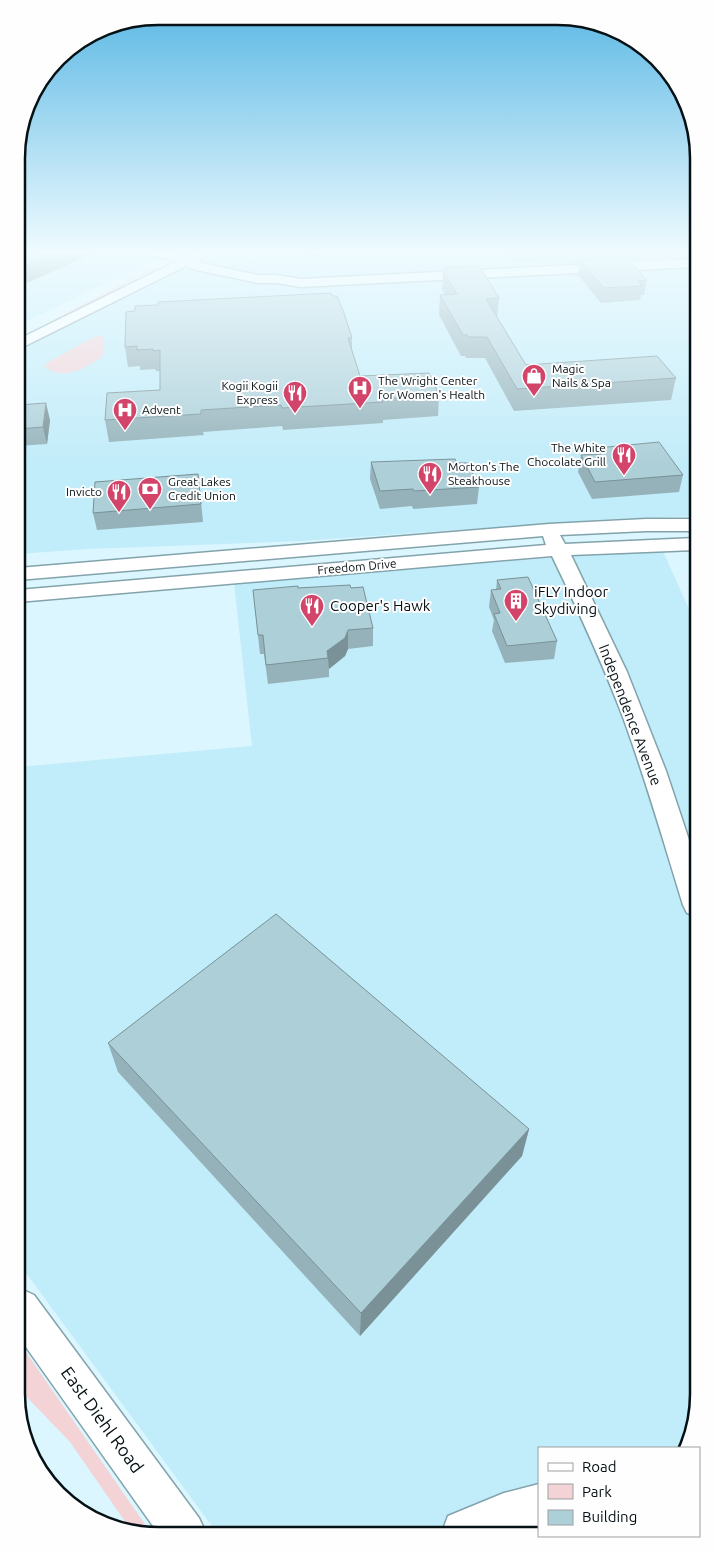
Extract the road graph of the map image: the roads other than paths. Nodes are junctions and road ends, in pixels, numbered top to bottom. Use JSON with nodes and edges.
{"nodes":[{"id":1,"x":59,"y":322,"type":"edge"},
{"id":2,"x":25,"y":342,"type":"edge"},
{"id":3,"x":690,"y":525,"type":"edge"},
{"id":4,"x":549,"y":530,"type":"junction"},
{"id":5,"x":690,"y":544,"type":"edge"},
{"id":6,"x":558,"y":550,"type":"junction"},
{"id":7,"x":25,"y":573,"type":"edge"},
{"id":8,"x":25,"y":595,"type":"edge"},
{"id":9,"x":690,"y":883,"type":"edge"},
{"id":10,"x":25,"y":1314,"type":"edge"},
{"id":11,"x":538,"y":1505,"type":"edge"},
{"id":12,"x":180,"y":1527,"type":"edge"},
{"id":13,"x":474,"y":1527,"type":"edge"}],
"edges":[{"from":1,"to":2,"type":"street"},
{"from":3,"to":4,"type":"street","name":"Freedom Drive"},
{"from":4,"to":6,"type":"street","name":"Independence Avenue"},
{"from":4,"to":7,"type":"street","name":"Freedom Drive"},
{"from":5,"to":6,"type":"street","name":"Freedom Drive"},
{"from":6,"to":8,"type":"street","name":"Freedom Drive"},
{"from":6,"to":9,"type":"street","name":"Independence Avenue"},
{"from":10,"to":12,"type":"street","name":"East Diehl Road"},
{"from":11,"to":13,"type":"street"}]}
